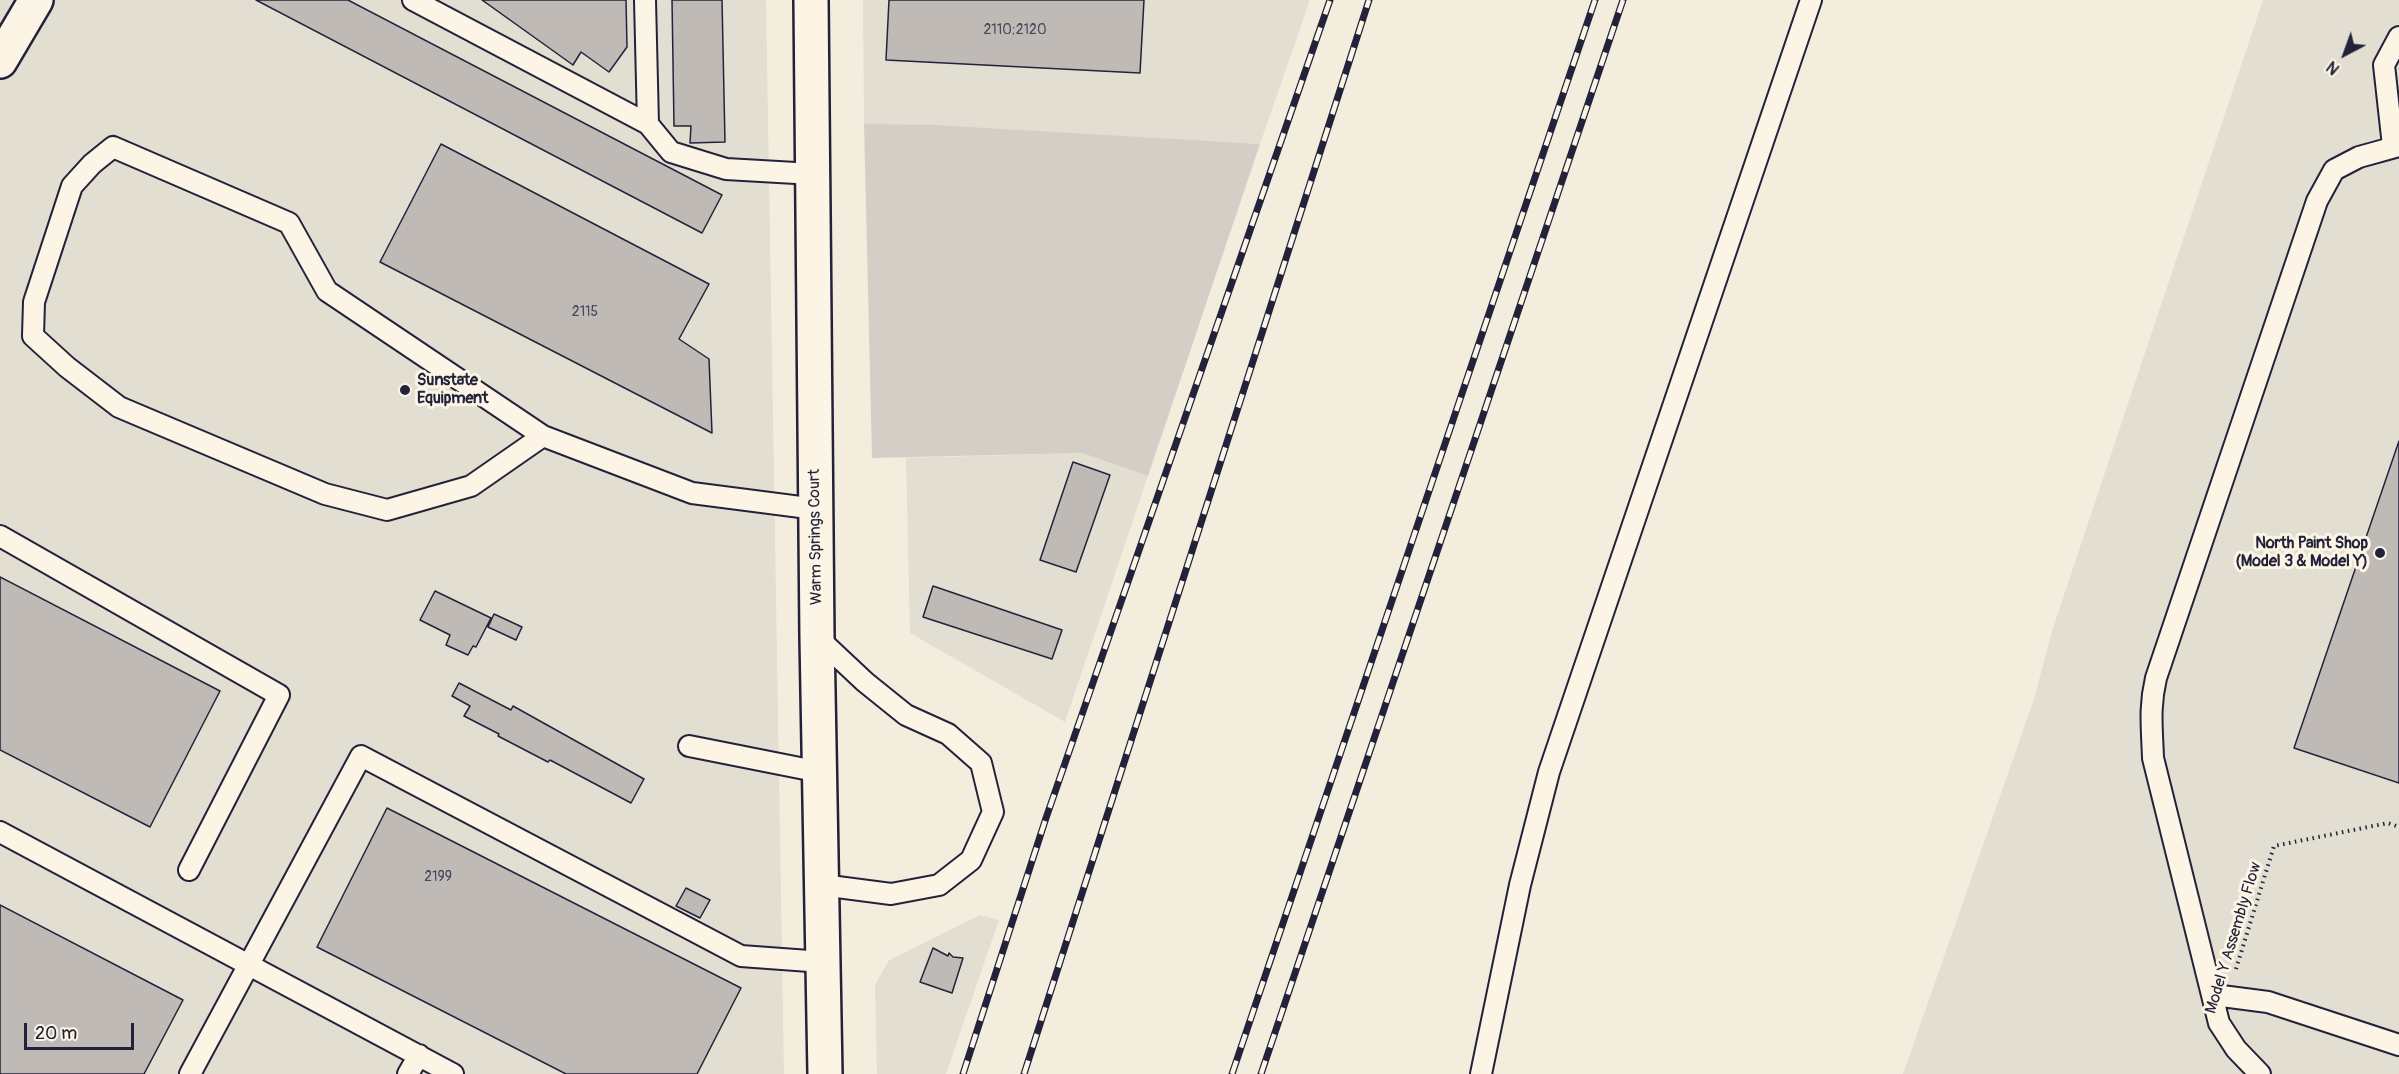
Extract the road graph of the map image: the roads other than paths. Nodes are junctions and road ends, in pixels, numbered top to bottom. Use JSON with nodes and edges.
{"nodes":[{"id":1,"x":36,"y":0,"type":"edge"},
{"id":2,"x":413,"y":0,"type":"edge"},
{"id":3,"x":645,"y":0,"type":"edge"},
{"id":4,"x":811,"y":0,"type":"edge"},
{"id":5,"x":1810,"y":0,"type":"edge"},
{"id":6,"x":443,"y":7,"type":"edge"},
{"id":7,"x":2399,"y":37,"type":"edge"},
{"id":8,"x":0,"y":61,"type":"edge"},
{"id":9,"x":648,"y":124,"type":"junction"},
{"id":10,"x":2396,"y":146,"type":"edge"},
{"id":11,"x":813,"y":174,"type":"junction"},
{"id":12,"x":543,"y":436,"type":"junction"},
{"id":13,"x":816,"y":509,"type":"junction"},
{"id":14,"x":0,"y":536,"type":"edge"},
{"id":15,"x":816,"y":637,"type":"junction"},
{"id":16,"x":689,"y":746,"type":"dead end"},
{"id":17,"x":820,"y":772,"type":"junction"},
{"id":18,"x":0,"y":832,"type":"edge"},
{"id":19,"x":189,"y":870,"type":"dead end"},
{"id":20,"x":822,"y":885,"type":"junction"},
{"id":21,"x":823,"y":962,"type":"junction"},
{"id":22,"x":247,"y":964,"type":"junction"},
{"id":23,"x":2214,"y":995,"type":"junction"},
{"id":24,"x":2399,"y":1045,"type":"edge"},
{"id":25,"x":419,"y":1056,"type":"junction"},
{"id":26,"x":190,"y":1074,"type":"edge"},
{"id":27,"x":408,"y":1074,"type":"edge"},
{"id":28,"x":453,"y":1074,"type":"edge"},
{"id":29,"x":825,"y":1074,"type":"edge"},
{"id":30,"x":1480,"y":1074,"type":"edge"},
{"id":31,"x":2260,"y":1074,"type":"edge"}],
"edges":[{"from":1,"to":8,"type":"street"},
{"from":2,"to":6,"type":"lane"},
{"from":3,"to":9,"type":"lane"},
{"from":4,"to":11,"type":"street","name":"Warm Springs Court"},
{"from":5,"to":30,"type":"lane"},
{"from":6,"to":9,"type":"lane"},
{"from":7,"to":10,"type":"lane"},
{"from":9,"to":11,"type":"lane"},
{"from":10,"to":23,"type":"lane"},
{"from":11,"to":13,"type":"street","name":"Warm Springs Court"},
{"from":12,"to":12,"type":"lane"},
{"from":12,"to":13,"type":"lane"},
{"from":13,"to":15,"type":"street","name":"Warm Springs Court"},
{"from":14,"to":19,"type":"lane"},
{"from":15,"to":17,"type":"street","name":"Warm Springs Court"},
{"from":15,"to":20,"type":"lane"},
{"from":16,"to":17,"type":"lane"},
{"from":17,"to":20,"type":"street","name":"Warm Springs Court"},
{"from":18,"to":22,"type":"lane"},
{"from":20,"to":21,"type":"street","name":"Warm Springs Court"},
{"from":21,"to":22,"type":"lane"},
{"from":21,"to":29,"type":"street","name":"Warm Springs Court"},
{"from":22,"to":25,"type":"lane"},
{"from":22,"to":26,"type":"lane"},
{"from":23,"to":24,"type":"lane"},
{"from":23,"to":31,"type":"lane"},
{"from":25,"to":27,"type":"lane"},
{"from":25,"to":28,"type":"lane"}]}
